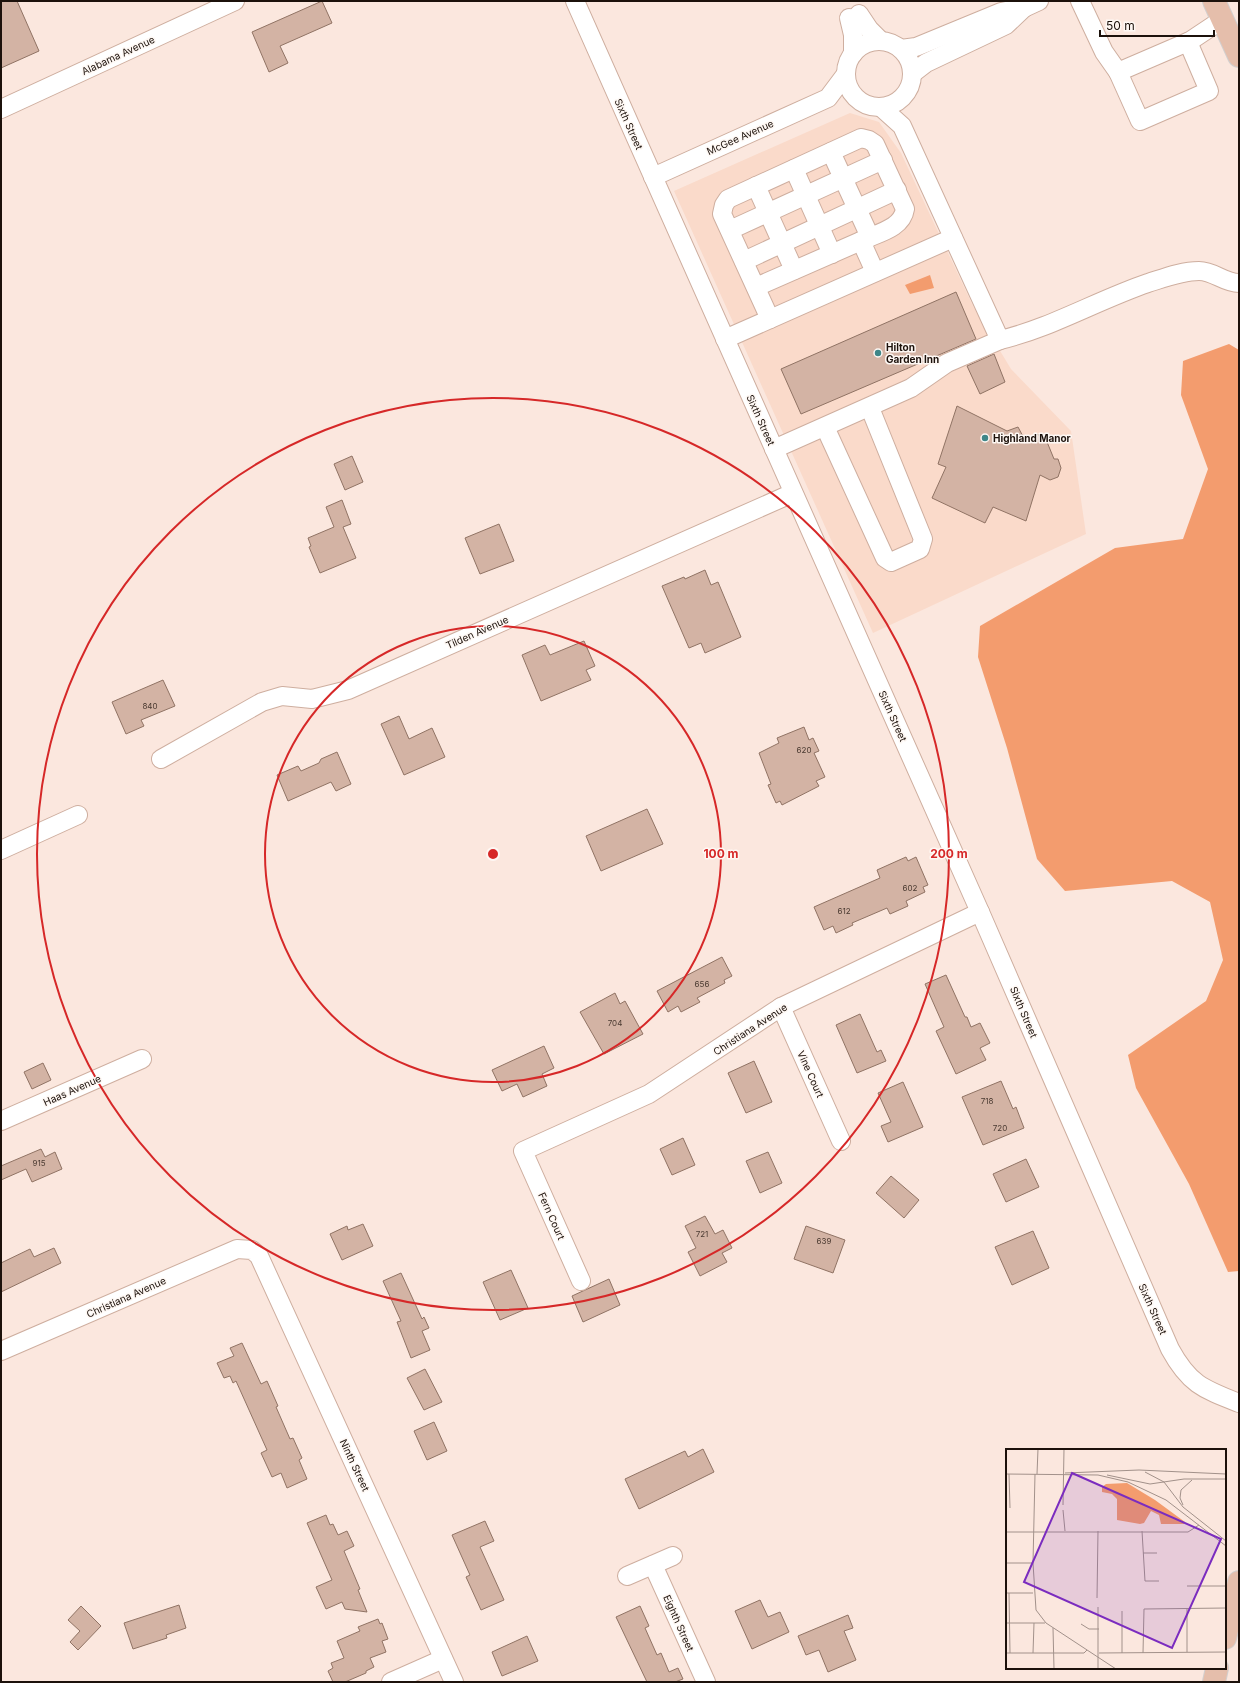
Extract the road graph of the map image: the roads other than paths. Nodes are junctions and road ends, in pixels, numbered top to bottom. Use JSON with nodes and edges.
{"nodes":[{"id":1,"x":575,"y":1,"type":"edge"},
{"id":2,"x":1080,"y":1,"type":"edge"},
{"id":3,"x":225,"y":3,"type":"edge"},
{"id":4,"x":1032,"y":4,"type":"edge"},
{"id":5,"x":1218,"y":10,"type":"edge"},
{"id":6,"x":881,"y":41,"type":"junction"},
{"id":7,"x":1188,"y":42,"type":"junction"},
{"id":8,"x":901,"y":49,"type":"junction"},
{"id":9,"x":853,"y":54,"type":"junction"},
{"id":10,"x":1239,"y":56,"type":"edge"},
{"id":11,"x":1118,"y":72,"type":"junction"},
{"id":12,"x":913,"y":73,"type":"junction"},
{"id":13,"x":846,"y":74,"type":"junction"},
{"id":14,"x":828,"y":98,"type":"junction"},
{"id":15,"x":902,"y":99,"type":"junction"},
{"id":16,"x":861,"y":102,"type":"junction"},
{"id":17,"x":882,"y":108,"type":"junction"},
{"id":18,"x":1,"y":109,"type":"edge"},
{"id":19,"x":902,"y":126,"type":"junction"},
{"id":20,"x":832,"y":152,"type":"junction"},
{"id":21,"x":883,"y":160,"type":"junction"},
{"id":22,"x":794,"y":169,"type":"junction"},
{"id":23,"x":653,"y":177,"type":"junction"},
{"id":24,"x":844,"y":178,"type":"junction"},
{"id":25,"x":756,"y":186,"type":"junction"},
{"id":26,"x":897,"y":190,"type":"junction"},
{"id":27,"x":806,"y":195,"type":"junction"},
{"id":28,"x":857,"y":208,"type":"junction"},
{"id":29,"x":768,"y":213,"type":"junction"},
{"id":30,"x":820,"y":226,"type":"junction"},
{"id":31,"x":730,"y":230,"type":"junction"},
{"id":32,"x":953,"y":238,"type":"junction"},
{"id":33,"x":866,"y":239,"type":"junction"},
{"id":34,"x":781,"y":243,"type":"junction"},
{"id":35,"x":832,"y":254,"type":"junction"},
{"id":36,"x":744,"y":261,"type":"junction"},
{"id":37,"x":794,"y":270,"type":"junction"},
{"id":38,"x":875,"y":272,"type":"junction"},
{"id":39,"x":1239,"y":283,"type":"edge"},
{"id":40,"x":756,"y":287,"type":"junction"},
{"id":41,"x":770,"y":319,"type":"junction"},
{"id":42,"x":725,"y":338,"type":"junction"},
{"id":43,"x":1000,"y":340,"type":"junction"},
{"id":44,"x":870,"y":408,"type":"junction"},
{"id":45,"x":825,"y":427,"type":"junction"},
{"id":46,"x":774,"y":449,"type":"junction"},
{"id":47,"x":794,"y":492,"type":"junction"},
{"id":48,"x":161,"y":760,"type":"dead end"},
{"id":49,"x":78,"y":815,"type":"dead end"},
{"id":50,"x":1,"y":850,"type":"edge"},
{"id":51,"x":980,"y":912,"type":"junction"},
{"id":52,"x":782,"y":1007,"type":"junction"},
{"id":53,"x":142,"y":1059,"type":"dead end"},
{"id":54,"x":1,"y":1121,"type":"edge"},
{"id":55,"x":841,"y":1141,"type":"dead end"},
{"id":56,"x":523,"y":1151,"type":"joint"},
{"id":57,"x":252,"y":1250,"type":"joint"},
{"id":58,"x":581,"y":1281,"type":"dead end"},
{"id":59,"x":1,"y":1351,"type":"edge"},
{"id":60,"x":1239,"y":1403,"type":"edge"},
{"id":61,"x":673,"y":1556,"type":"dead end"},
{"id":62,"x":653,"y":1565,"type":"junction"},
{"id":63,"x":628,"y":1576,"type":"dead end"},
{"id":64,"x":1239,"y":1582,"type":"edge"},
{"id":65,"x":1226,"y":1634,"type":"edge"},
{"id":66,"x":443,"y":1659,"type":"junction"},
{"id":67,"x":1217,"y":1669,"type":"edge"},
{"id":68,"x":391,"y":1682,"type":"edge"},
{"id":69,"x":454,"y":1682,"type":"edge"},
{"id":70,"x":706,"y":1682,"type":"edge"},
{"id":71,"x":1214,"y":1682,"type":"edge"}],
"edges":[{"from":1,"to":23,"type":"street","name":"Sixth Street"},
{"from":2,"to":11,"type":"street"},
{"from":3,"to":18,"type":"street","name":"Alabama Avenue"},
{"from":4,"to":8,"type":"street"},
{"from":4,"to":12,"type":"street"},
{"from":5,"to":7,"type":"street"},
{"from":5,"to":10,"type":"main road"},
{"from":6,"to":8,"type":"street"},
{"from":6,"to":9,"type":"street"},
{"from":6,"to":9,"type":"street"},
{"from":7,"to":11,"type":"street"},
{"from":7,"to":11,"type":"street"},
{"from":8,"to":12,"type":"street"},
{"from":9,"to":13,"type":"street"},
{"from":12,"to":15,"type":"street"},
{"from":13,"to":14,"type":"street","name":"McGee Avenue"},
{"from":13,"to":16,"type":"street"},
{"from":14,"to":16,"type":"street"},
{"from":14,"to":23,"type":"street","name":"McGee Avenue"},
{"from":15,"to":17,"type":"street"},
{"from":15,"to":19,"type":"street"},
{"from":16,"to":17,"type":"street"},
{"from":17,"to":19,"type":"street"},
{"from":19,"to":32,"type":"street"},
{"from":20,"to":21,"type":"street"},
{"from":20,"to":22,"type":"street"},
{"from":20,"to":24,"type":"street"},
{"from":21,"to":24,"type":"street"},
{"from":21,"to":26,"type":"street"},
{"from":22,"to":25,"type":"street"},
{"from":22,"to":27,"type":"street"},
{"from":23,"to":42,"type":"street","name":"Sixth Street"},
{"from":24,"to":27,"type":"street"},
{"from":24,"to":28,"type":"street"},
{"from":25,"to":29,"type":"street"},
{"from":25,"to":31,"type":"street"},
{"from":26,"to":28,"type":"street"},
{"from":26,"to":33,"type":"street"},
{"from":27,"to":29,"type":"street"},
{"from":27,"to":30,"type":"street"},
{"from":28,"to":30,"type":"street"},
{"from":28,"to":33,"type":"street"},
{"from":29,"to":31,"type":"street"},
{"from":29,"to":34,"type":"street"},
{"from":30,"to":34,"type":"street"},
{"from":30,"to":35,"type":"street"},
{"from":31,"to":36,"type":"street"},
{"from":32,"to":38,"type":"street"},
{"from":32,"to":43,"type":"street"},
{"from":33,"to":35,"type":"street"},
{"from":33,"to":38,"type":"street"},
{"from":34,"to":36,"type":"street"},
{"from":34,"to":37,"type":"street"},
{"from":35,"to":37,"type":"street"},
{"from":36,"to":40,"type":"street"},
{"from":37,"to":40,"type":"street"},
{"from":38,"to":41,"type":"street"},
{"from":39,"to":43,"type":"street"},
{"from":40,"to":41,"type":"street"},
{"from":41,"to":42,"type":"street"},
{"from":42,"to":46,"type":"street","name":"Sixth Street"},
{"from":43,"to":44,"type":"street"},
{"from":44,"to":45,"type":"street"},
{"from":44,"to":45,"type":"street"},
{"from":45,"to":46,"type":"street"},
{"from":46,"to":47,"type":"street","name":"Sixth Street"},
{"from":47,"to":48,"type":"street","name":"Tilden Avenue"},
{"from":47,"to":51,"type":"street","name":"Sixth Street"},
{"from":49,"to":50,"type":"street"},
{"from":51,"to":52,"type":"street","name":"Christiana Avenue"},
{"from":51,"to":60,"type":"street","name":"Sixth Street"},
{"from":52,"to":55,"type":"street","name":"Vine Court"},
{"from":52,"to":56,"type":"street","name":"Christiana Avenue"},
{"from":53,"to":54,"type":"street","name":"Haas Avenue"},
{"from":56,"to":58,"type":"street","name":"Fern Court"},
{"from":57,"to":59,"type":"street","name":"Christiana Avenue"},
{"from":57,"to":66,"type":"street","name":"Ninth Street"},
{"from":61,"to":62,"type":"street"},
{"from":62,"to":63,"type":"street"},
{"from":62,"to":70,"type":"street","name":"Eighth Street"},
{"from":64,"to":65,"type":"main road"},
{"from":66,"to":68,"type":"street"},
{"from":66,"to":69,"type":"street","name":"Ninth Street"},
{"from":67,"to":71,"type":"main road"}]}
